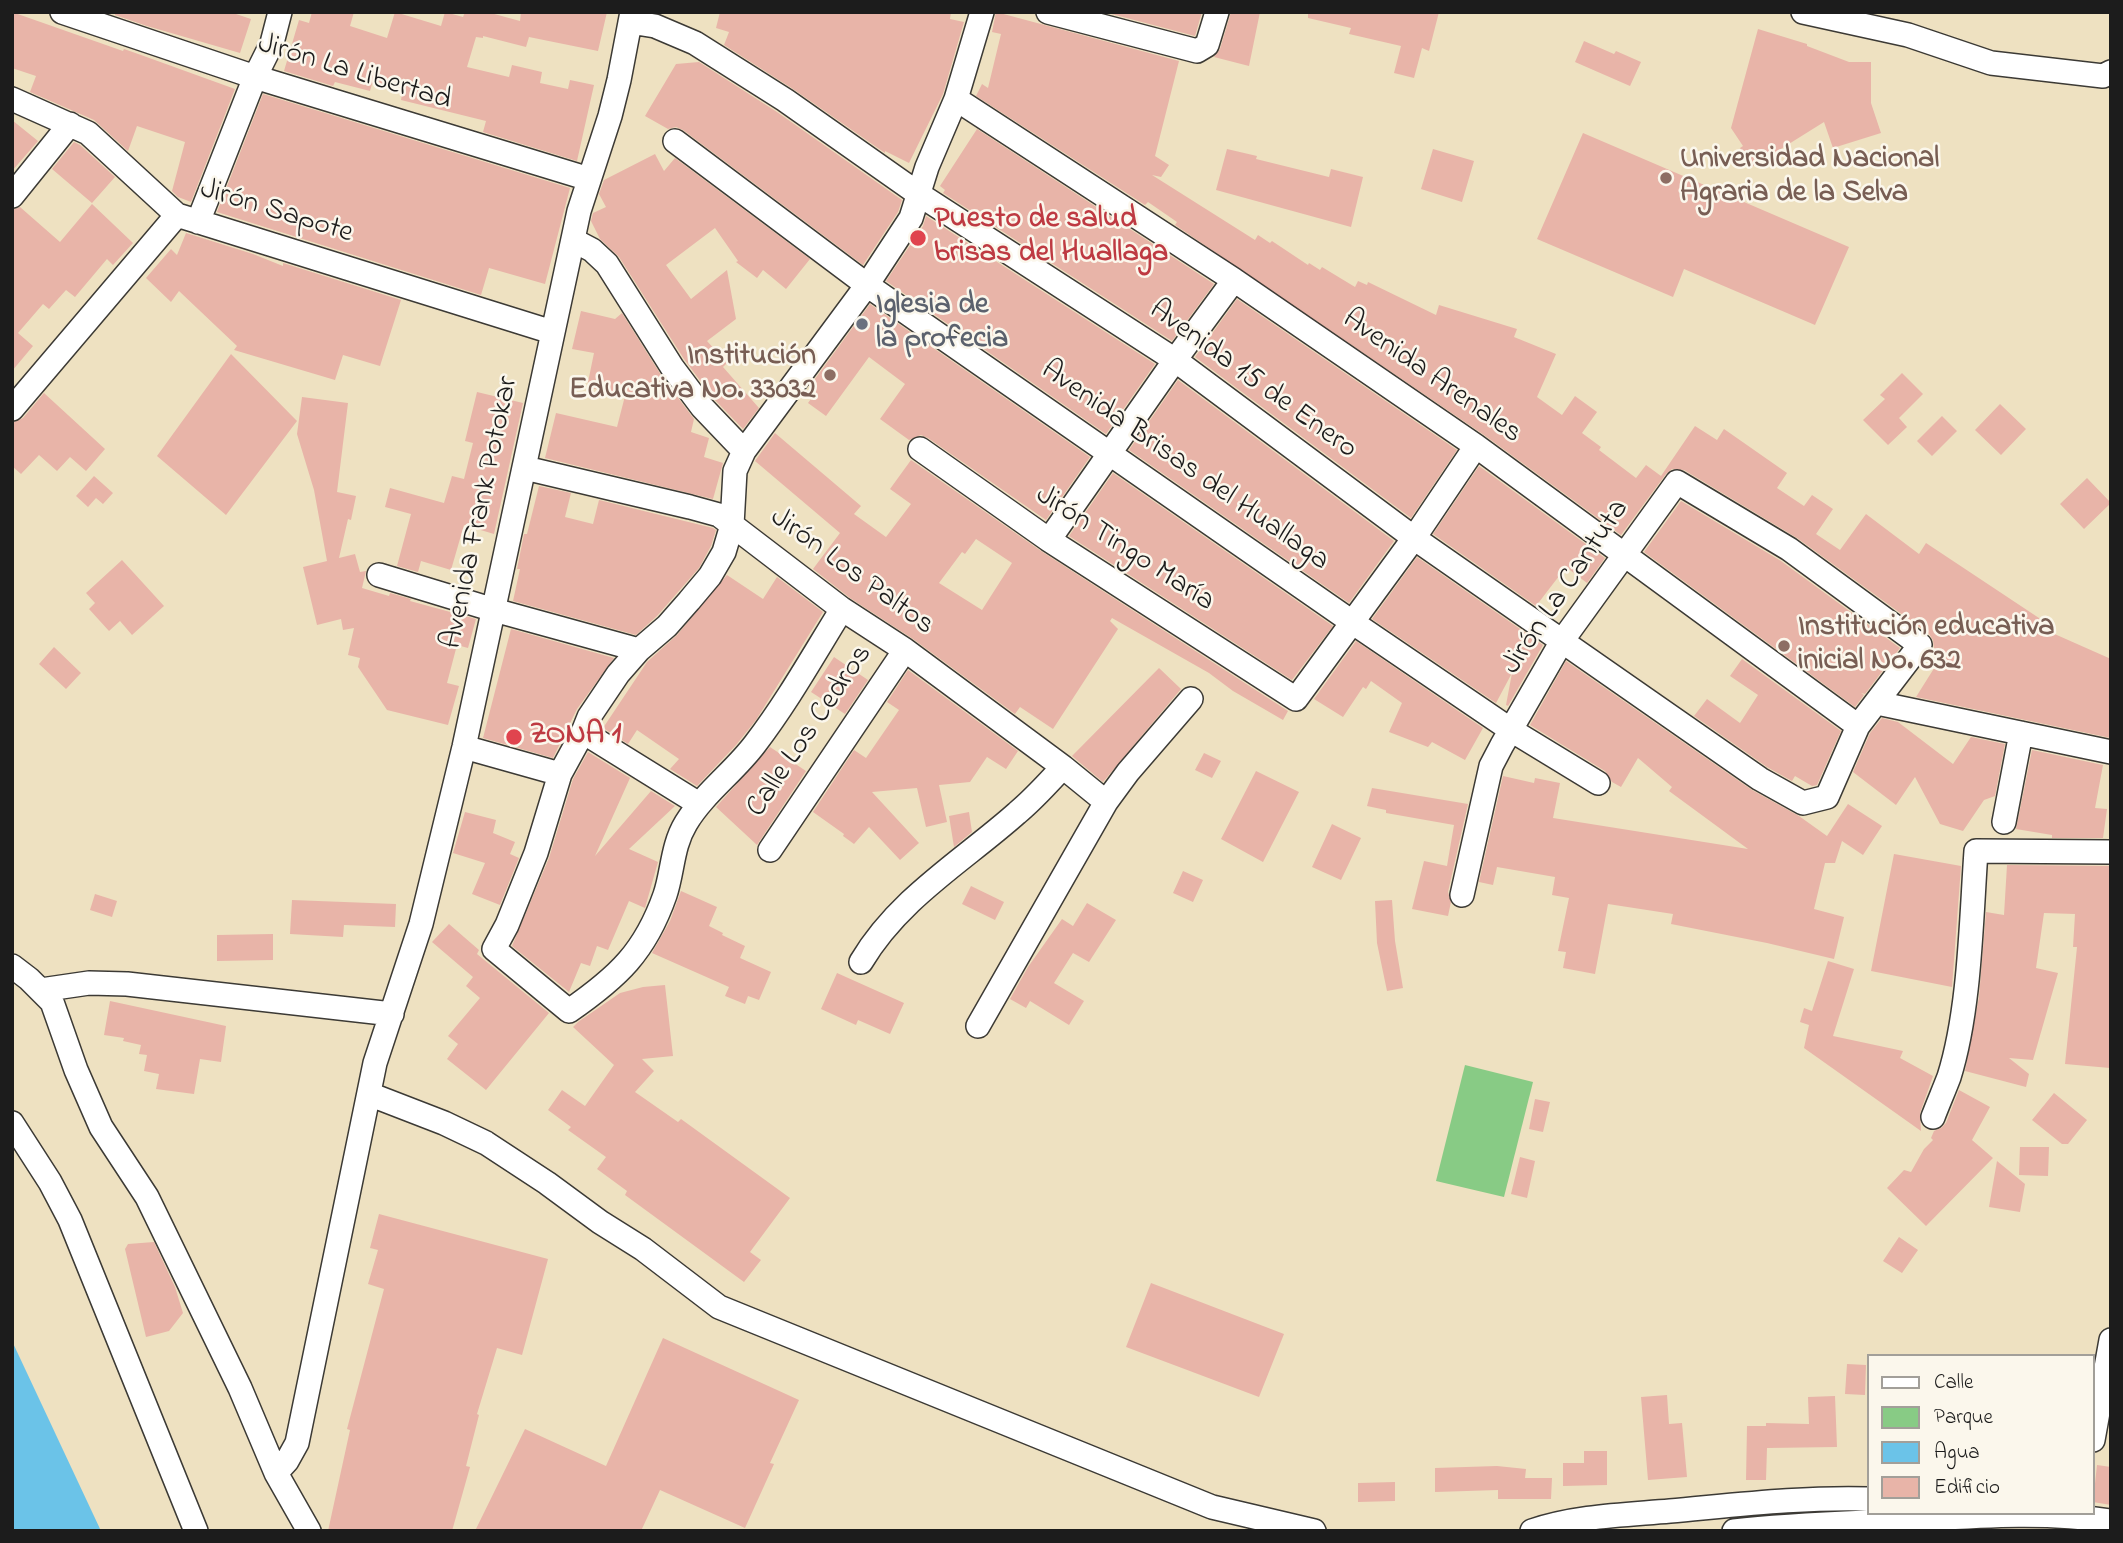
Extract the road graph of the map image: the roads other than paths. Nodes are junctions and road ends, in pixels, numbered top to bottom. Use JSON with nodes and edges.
{"nodes":[{"id":1,"x":62,"y":12,"type":"edge"},
{"id":2,"x":281,"y":12,"type":"edge"},
{"id":3,"x":982,"y":12,"type":"edge"},
{"id":4,"x":1048,"y":12,"type":"edge"},
{"id":5,"x":1217,"y":12,"type":"edge"},
{"id":6,"x":1803,"y":12,"type":"edge"},
{"id":7,"x":631,"y":17,"type":"edge"},
{"id":8,"x":2111,"y":72,"type":"edge"},
{"id":9,"x":255,"y":77,"type":"junction"},
{"id":10,"x":12,"y":99,"type":"edge"},
{"id":11,"x":956,"y":99,"type":"junction"},
{"id":12,"x":70,"y":124,"type":"junction"},
{"id":13,"x":675,"y":141,"type":"dead end"},
{"id":14,"x":589,"y":179,"type":"junction"},
{"id":15,"x":919,"y":195,"type":"junction"},
{"id":16,"x":12,"y":196,"type":"edge"},
{"id":17,"x":187,"y":218,"type":"junction"},
{"id":18,"x":573,"y":240,"type":"junction"},
{"id":19,"x":1234,"y":280,"type":"junction"},
{"id":20,"x":867,"y":285,"type":"junction"},
{"id":21,"x":552,"y":332,"type":"junction"},
{"id":22,"x":1175,"y":360,"type":"junction"},
{"id":23,"x":12,"y":409,"type":"edge"},
{"id":24,"x":1476,"y":446,"type":"junction"},
{"id":25,"x":920,"y":449,"type":"dead end"},
{"id":26,"x":744,"y":451,"type":"junction"},
{"id":27,"x":1109,"y":453,"type":"junction"},
{"id":28,"x":525,"y":468,"type":"junction"},
{"id":29,"x":732,"y":525,"type":"junction"},
{"id":30,"x":1414,"y":538,"type":"junction"},
{"id":31,"x":1049,"y":540,"type":"junction"},
{"id":32,"x":1623,"y":555,"type":"junction"},
{"id":33,"x":379,"y":575,"type":"dead end"},
{"id":34,"x":494,"y":610,"type":"junction"},
{"id":35,"x":842,"y":610,"type":"junction"},
{"id":36,"x":1352,"y":622,"type":"junction"},
{"id":37,"x":1562,"y":641,"type":"junction"},
{"id":38,"x":639,"y":650,"type":"junction"},
{"id":39,"x":905,"y":650,"type":"junction"},
{"id":40,"x":1191,"y":699,"type":"dead end"},
{"id":41,"x":1877,"y":703,"type":"junction"},
{"id":42,"x":1858,"y":726,"type":"junction"},
{"id":43,"x":1511,"y":730,"type":"junction"},
{"id":44,"x":583,"y":732,"type":"junction"},
{"id":45,"x":2021,"y":733,"type":"junction"},
{"id":46,"x":464,"y":747,"type":"junction"},
{"id":47,"x":2111,"y":752,"type":"edge"},
{"id":48,"x":1063,"y":767,"type":"junction"},
{"id":49,"x":560,"y":774,"type":"junction"},
{"id":50,"x":1598,"y":783,"type":"dead end"},
{"id":51,"x":1105,"y":802,"type":"junction"},
{"id":52,"x":699,"y":804,"type":"junction"},
{"id":53,"x":2004,"y":822,"type":"dead end"},
{"id":54,"x":770,"y":850,"type":"dead end"},
{"id":55,"x":2111,"y":852,"type":"edge"},
{"id":56,"x":1462,"y":895,"type":"dead end"},
{"id":57,"x":861,"y":962,"type":"dead end"},
{"id":58,"x":12,"y":966,"type":"edge"},
{"id":59,"x":41,"y":990,"type":"junction"},
{"id":60,"x":392,"y":1014,"type":"junction"},
{"id":61,"x":978,"y":1026,"type":"dead end"},
{"id":62,"x":369,"y":1094,"type":"junction"},
{"id":63,"x":1933,"y":1117,"type":"dead end"},
{"id":64,"x":12,"y":1124,"type":"edge"},
{"id":65,"x":2111,"y":1340,"type":"edge"},
{"id":66,"x":2095,"y":1429,"type":"edge"},
{"id":67,"x":276,"y":1473,"type":"junction"},
{"id":68,"x":1868,"y":1499,"type":"edge"},
{"id":69,"x":1981,"y":1515,"type":"edge"},
{"id":70,"x":2013,"y":1515,"type":"edge"},
{"id":71,"x":2079,"y":1520,"type":"edge"},
{"id":72,"x":2111,"y":1521,"type":"edge"},
{"id":73,"x":196,"y":1531,"type":"edge"},
{"id":74,"x":309,"y":1531,"type":"edge"},
{"id":75,"x":1314,"y":1531,"type":"edge"},
{"id":76,"x":1532,"y":1531,"type":"edge"},
{"id":77,"x":1734,"y":1531,"type":"edge"}],
"edges":[{"from":1,"to":9,"type":"street","name":"Jirón La Libertad"},
{"from":2,"to":9,"type":"street"},
{"from":3,"to":11,"type":"street"},
{"from":4,"to":5,"type":"street"},
{"from":6,"to":8,"type":"street"},
{"from":7,"to":14,"type":"street","name":"Avenida Frank Potokar"},
{"from":7,"to":15,"type":"street","name":"Avenida 15 de Enero"},
{"from":9,"to":14,"type":"street","name":"Jirón La Libertad"},
{"from":9,"to":17,"type":"street"},
{"from":10,"to":12,"type":"street","name":"Jirón Sapote"},
{"from":11,"to":15,"type":"street"},
{"from":11,"to":19,"type":"street","name":"Avenida Arenales"},
{"from":12,"to":16,"type":"street"},
{"from":12,"to":17,"type":"street","name":"Jirón Sapote"},
{"from":13,"to":20,"type":"street","name":"Avenida Brisas del Huallaga"},
{"from":14,"to":18,"type":"street","name":"Avenida Frank Potokar"},
{"from":15,"to":20,"type":"street"},
{"from":15,"to":22,"type":"street","name":"Avenida 15 de Enero"},
{"from":17,"to":21,"type":"street","name":"Jirón Sapote"},
{"from":17,"to":23,"type":"street"},
{"from":18,"to":21,"type":"street","name":"Avenida Frank Potokar"},
{"from":18,"to":26,"type":"street"},
{"from":19,"to":22,"type":"street"},
{"from":19,"to":24,"type":"street","name":"Avenida Arenales"},
{"from":20,"to":26,"type":"street"},
{"from":20,"to":27,"type":"street","name":"Avenida Brisas del Huallaga"},
{"from":21,"to":28,"type":"street","name":"Avenida Frank Potokar"},
{"from":22,"to":27,"type":"street"},
{"from":22,"to":30,"type":"street","name":"Avenida 15 de Enero"},
{"from":24,"to":30,"type":"street"},
{"from":24,"to":32,"type":"street","name":"Avenida Arenales"},
{"from":25,"to":31,"type":"street","name":"Jirón Tingo María"},
{"from":26,"to":29,"type":"street"},
{"from":27,"to":31,"type":"street"},
{"from":27,"to":36,"type":"street","name":"Avenida Brisas del Huallaga"},
{"from":28,"to":29,"type":"street","name":"Jirón Los Paltos"},
{"from":28,"to":34,"type":"street","name":"Avenida Frank Potokar"},
{"from":29,"to":35,"type":"street","name":"Jirón Los Paltos"},
{"from":29,"to":38,"type":"street"},
{"from":30,"to":36,"type":"street"},
{"from":30,"to":37,"type":"street","name":"Avenida 15 de Enero"},
{"from":31,"to":36,"type":"street","name":"Jirón Tingo María"},
{"from":32,"to":37,"type":"street","name":"Jirón La Cantuta"},
{"from":32,"to":41,"type":"street","name":"Jirón La Cantuta"},
{"from":32,"to":42,"type":"street","name":"Avenida Arenales"},
{"from":33,"to":34,"type":"street"},
{"from":34,"to":38,"type":"street"},
{"from":34,"to":46,"type":"street","name":"Avenida Frank Potokar"},
{"from":35,"to":39,"type":"street","name":"Jirón Los Paltos"},
{"from":35,"to":52,"type":"street"},
{"from":36,"to":43,"type":"street","name":"Avenida Brisas del Huallaga"},
{"from":37,"to":42,"type":"street","name":"Avenida 15 de Enero"},
{"from":37,"to":43,"type":"street","name":"Jirón La Cantuta"},
{"from":38,"to":44,"type":"street"},
{"from":39,"to":48,"type":"street","name":"Jirón Los Paltos"},
{"from":39,"to":54,"type":"street","name":"Calle Los Cedros"},
{"from":40,"to":51,"type":"street"},
{"from":41,"to":42,"type":"street"},
{"from":41,"to":45,"type":"street"},
{"from":43,"to":50,"type":"street","name":"Avenida Brisas del Huallaga"},
{"from":43,"to":56,"type":"street","name":"Jirón La Cantuta"},
{"from":44,"to":49,"type":"street"},
{"from":44,"to":52,"type":"street"},
{"from":45,"to":47,"type":"street"},
{"from":45,"to":53,"type":"street"},
{"from":46,"to":49,"type":"street"},
{"from":46,"to":60,"type":"street","name":"Avenida Frank Potokar"},
{"from":48,"to":51,"type":"street","name":"Jirón Los Paltos"},
{"from":48,"to":57,"type":"street"},
{"from":49,"to":52,"type":"street"},
{"from":51,"to":61,"type":"street"},
{"from":55,"to":63,"type":"street"},
{"from":58,"to":59,"type":"street"},
{"from":59,"to":60,"type":"street"},
{"from":59,"to":67,"type":"street"},
{"from":60,"to":62,"type":"street","name":"Avenida Frank Potokar"},
{"from":62,"to":67,"type":"street","name":"Avenida Frank Potokar"},
{"from":62,"to":75,"type":"street"},
{"from":64,"to":73,"type":"street"},
{"from":65,"to":66,"type":"street"},
{"from":67,"to":74,"type":"street"},
{"from":68,"to":76,"type":"street"},
{"from":69,"to":77,"type":"street"},
{"from":70,"to":71,"type":"street"},
{"from":71,"to":72,"type":"street"}]}
